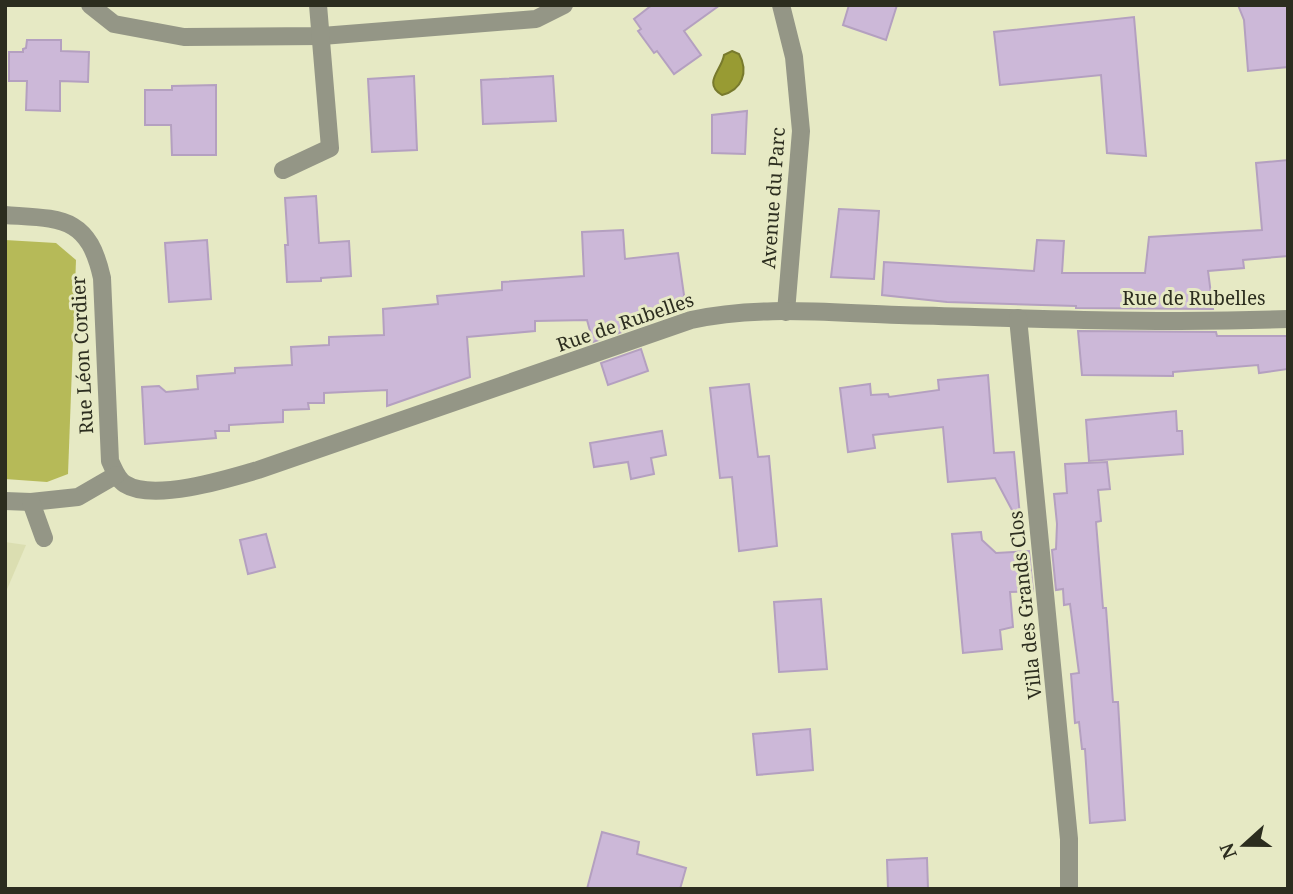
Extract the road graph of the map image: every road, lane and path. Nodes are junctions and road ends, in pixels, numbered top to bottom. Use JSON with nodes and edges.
{"nodes":[{"id":1,"x":90,"y":5,"type":"edge"},
{"id":2,"x":318,"y":5,"type":"edge"},
{"id":3,"x":564,"y":5,"type":"edge"},
{"id":4,"x":781,"y":5,"type":"edge"},
{"id":5,"x":321,"y":36,"type":"junction"},
{"id":6,"x":284,"y":170,"type":"dead end"},
{"id":7,"x":5,"y":215,"type":"edge"},
{"id":8,"x":786,"y":312,"type":"junction"},
{"id":9,"x":1018,"y":318,"type":"junction"},
{"id":10,"x":1288,"y":319,"type":"edge"},
{"id":11,"x":116,"y":475,"type":"junction"},
{"id":12,"x":5,"y":501,"type":"edge"},
{"id":13,"x":31,"y":502,"type":"junction"},
{"id":14,"x":44,"y":538,"type":"dead end"},
{"id":15,"x":1069,"y":889,"type":"edge"}],
"edges":[{"from":1,"to":5,"type":"street"},
{"from":2,"to":5,"type":"street"},
{"from":3,"to":5,"type":"street"},
{"from":4,"to":8,"type":"street","name":"Avenue du Parc"},
{"from":5,"to":6,"type":"street"},
{"from":7,"to":11,"type":"street","name":"Rue Léon Cordier"},
{"from":8,"to":9,"type":"street","name":"Rue de Rubelles"},
{"from":8,"to":11,"type":"street","name":"Rue de Rubelles"},
{"from":9,"to":10,"type":"street","name":"Rue de Rubelles"},
{"from":9,"to":15,"type":"street","name":"Villa des Grands Clos"},
{"from":11,"to":13,"type":"street"},
{"from":12,"to":13,"type":"street"},
{"from":13,"to":14,"type":"street"}]}
